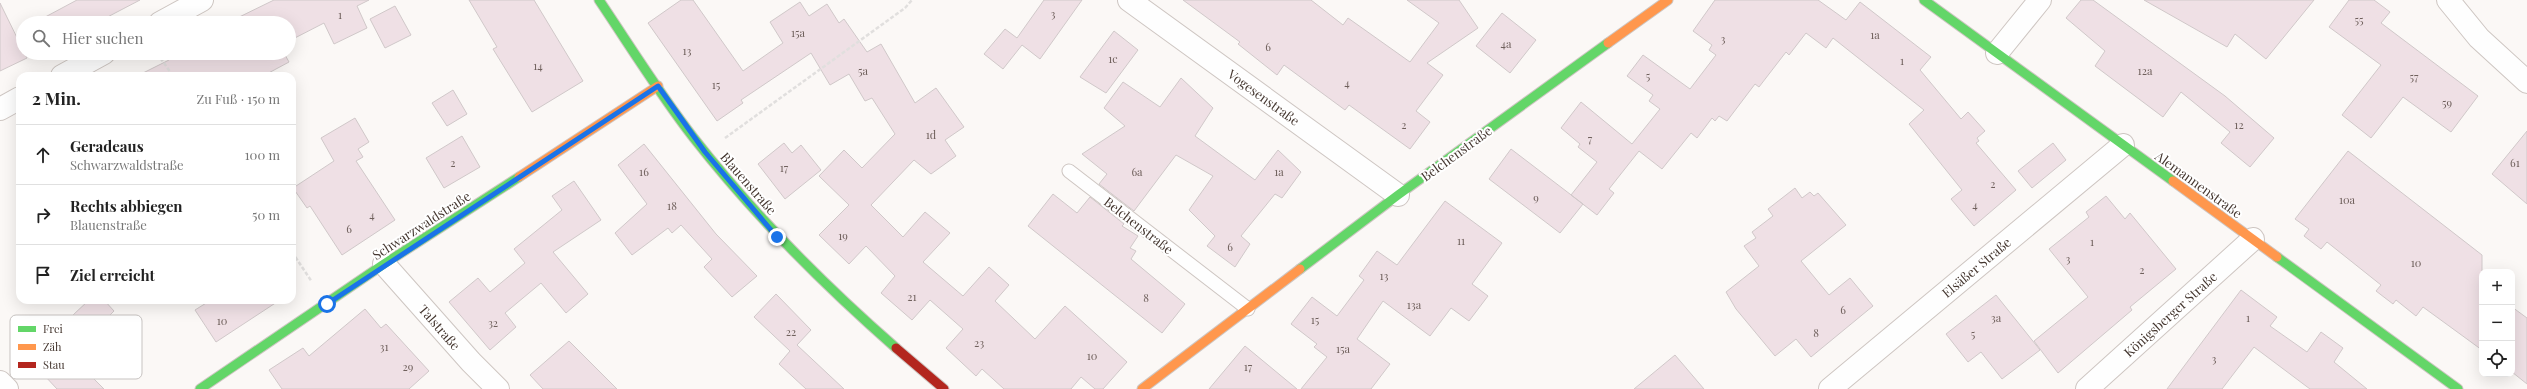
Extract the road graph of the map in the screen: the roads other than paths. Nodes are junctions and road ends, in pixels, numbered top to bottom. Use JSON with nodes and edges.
{"nodes":[{"id":1,"x":202,"y":0,"type":"edge"},
{"id":2,"x":599,"y":0,"type":"edge"},
{"id":3,"x":1129,"y":0,"type":"edge"},
{"id":4,"x":1668,"y":0,"type":"edge"},
{"id":5,"x":1924,"y":0,"type":"edge"},
{"id":6,"x":2040,"y":0,"type":"edge"},
{"id":7,"x":2448,"y":0,"type":"edge"},
{"id":8,"x":173,"y":16,"type":"edge"},
{"id":9,"x":1997,"y":54,"type":"junction"},
{"id":10,"x":91,"y":60,"type":"edge"},
{"id":11,"x":69,"y":72,"type":"edge"},
{"id":12,"x":2527,"y":82,"type":"edge"},
{"id":13,"x":658,"y":86,"type":"junction"},
{"id":14,"x":16,"y":100,"type":"edge"},
{"id":15,"x":0,"y":109,"type":"edge"},
{"id":16,"x":2123,"y":145,"type":"junction"},
{"id":17,"x":1068,"y":171,"type":"dead end"},
{"id":18,"x":1398,"y":195,"type":"junction"},
{"id":19,"x":2253,"y":239,"type":"junction"},
{"id":20,"x":384,"y":264,"type":"junction"},
{"id":21,"x":1248,"y":309,"type":"junction"},
{"id":22,"x":0,"y":382,"type":"edge"},
{"id":23,"x":7,"y":389,"type":"edge"},
{"id":24,"x":200,"y":389,"type":"edge"},
{"id":25,"x":498,"y":389,"type":"edge"},
{"id":26,"x":944,"y":389,"type":"edge"},
{"id":27,"x":1142,"y":389,"type":"edge"},
{"id":28,"x":1830,"y":389,"type":"edge"},
{"id":29,"x":2087,"y":389,"type":"edge"},
{"id":30,"x":2456,"y":389,"type":"edge"}],
"edges":[{"from":1,"to":8,"type":"street"},
{"from":2,"to":13,"type":"street","name":"Blauenstraße"},
{"from":3,"to":18,"type":"street","name":"Vogesenstraße"},
{"from":4,"to":18,"type":"street","name":"Belchenstraße"},
{"from":5,"to":9,"type":"street","name":"Alemannenstraße"},
{"from":6,"to":9,"type":"street"},
{"from":7,"to":12,"type":"street"},
{"from":9,"to":16,"type":"street","name":"Alemannenstraße"},
{"from":10,"to":11,"type":"street"},
{"from":13,"to":20,"type":"street","name":"Schwarzwaldstraße"},
{"from":13,"to":26,"type":"street","name":"Blauenstraße"},
{"from":14,"to":15,"type":"street"},
{"from":16,"to":19,"type":"street","name":"Alemannenstraße"},
{"from":16,"to":28,"type":"street","name":"Elsäßer Straße"},
{"from":17,"to":21,"type":"lane","name":"Belchenstraße"},
{"from":18,"to":21,"type":"street","name":"Belchenstraße"},
{"from":19,"to":29,"type":"street","name":"Königsberger Straße"},
{"from":19,"to":30,"type":"street","name":"Alemannenstraße"},
{"from":20,"to":24,"type":"street","name":"Schwarzwaldstraße"},
{"from":20,"to":25,"type":"street","name":"Talstraße"},
{"from":21,"to":27,"type":"street","name":"Belchenstraße"},
{"from":22,"to":23,"type":"street"}]}
